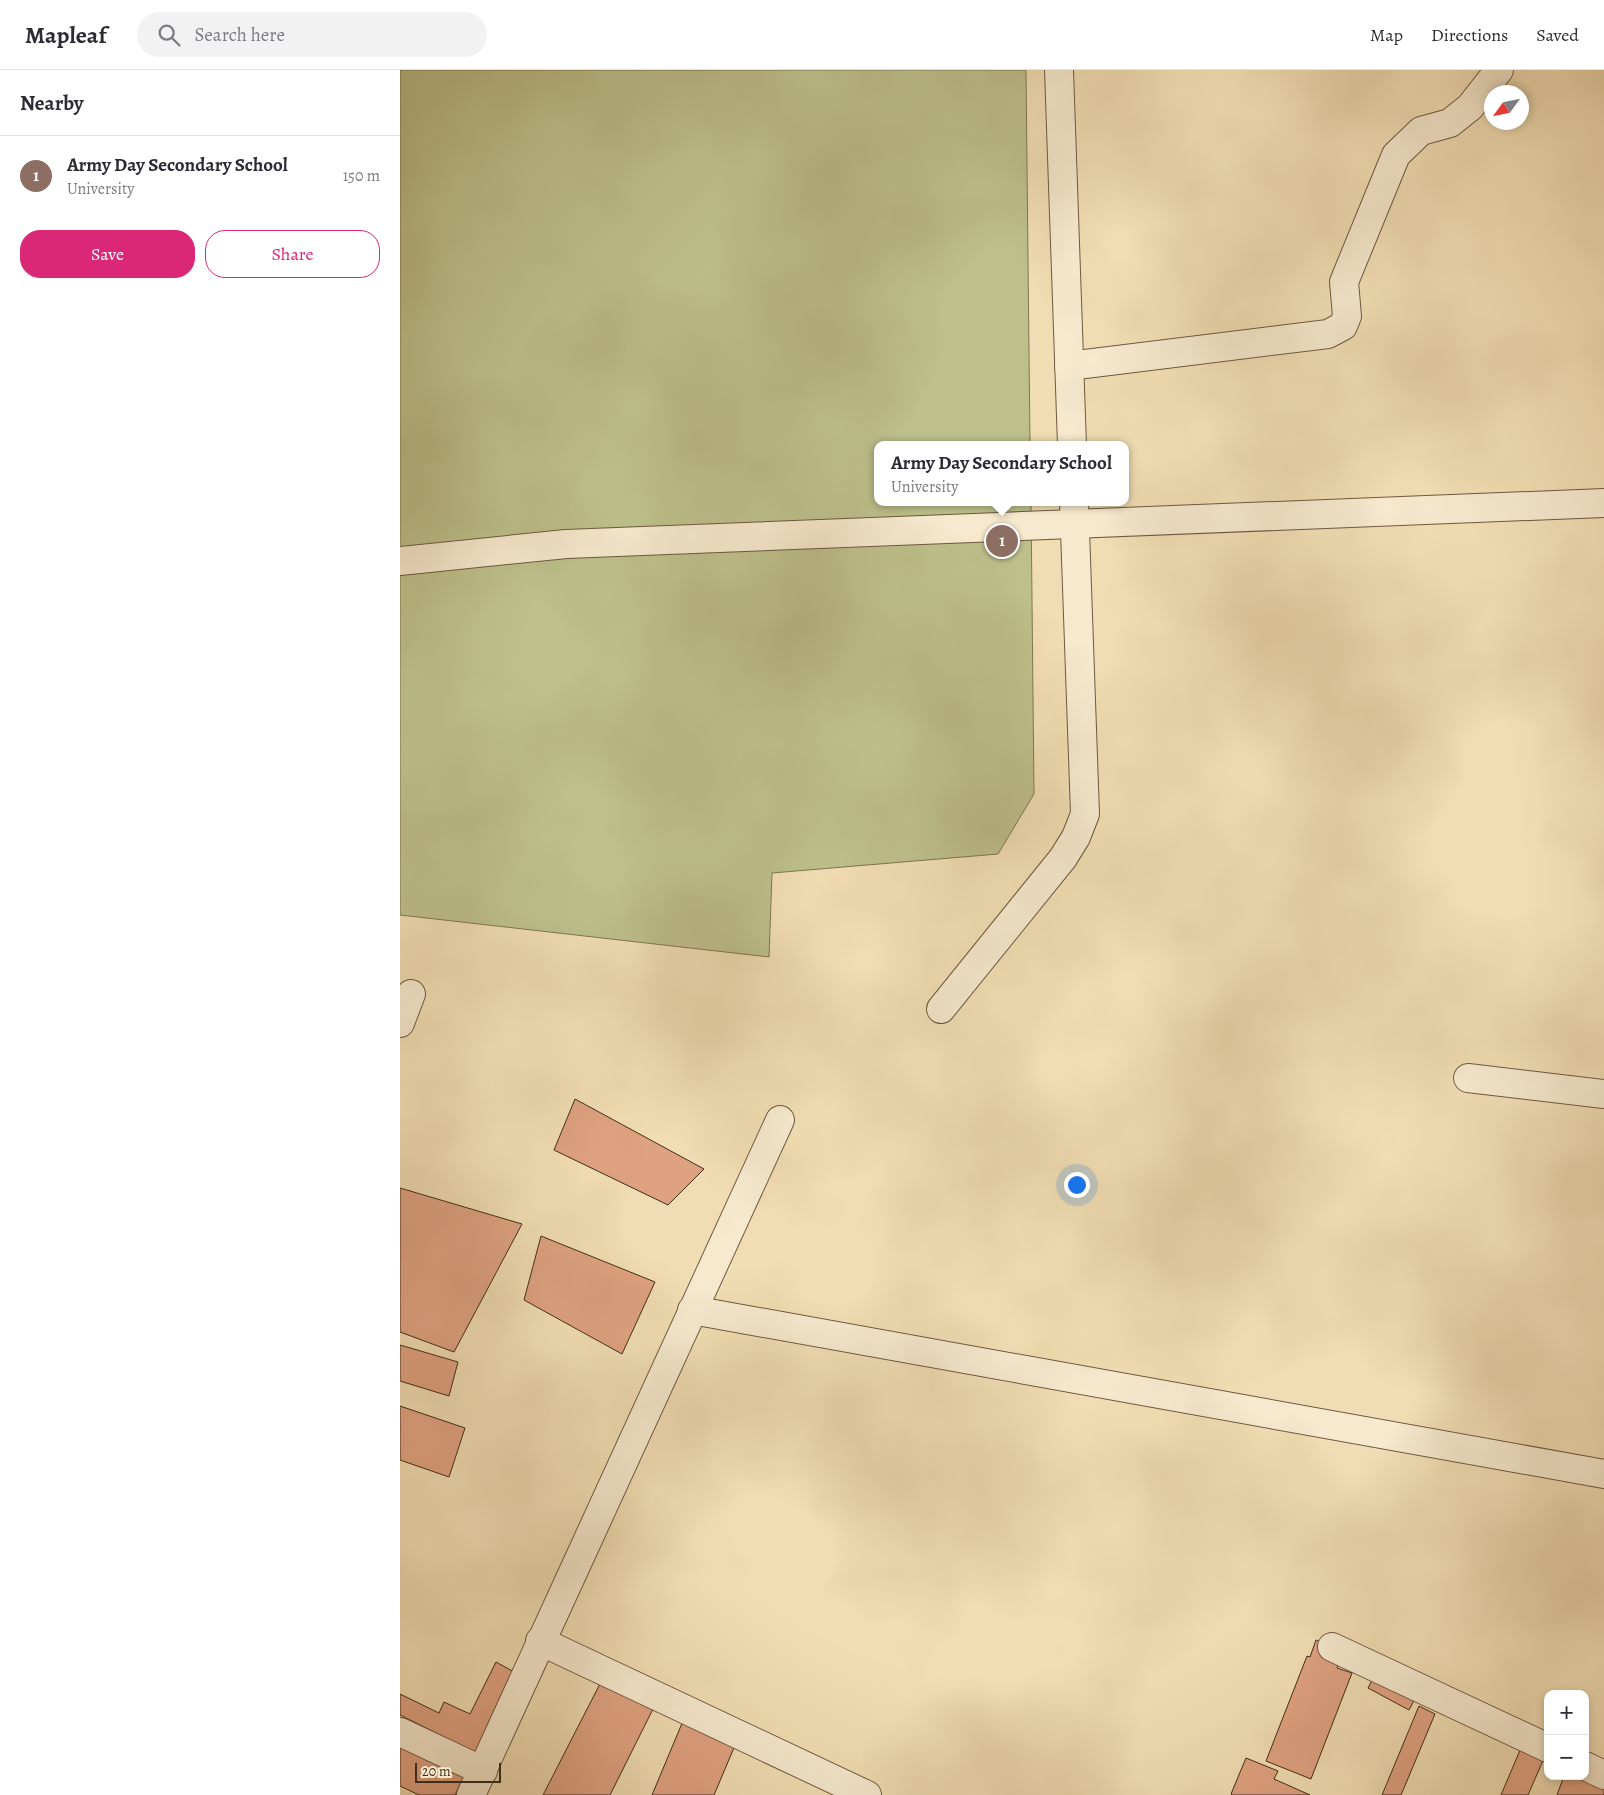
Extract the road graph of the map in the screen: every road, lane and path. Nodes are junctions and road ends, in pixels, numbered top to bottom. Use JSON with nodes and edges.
{"nodes":[{"id":1,"x":1059,"y":70,"type":"edge"},
{"id":2,"x":1499,"y":70,"type":"edge"},
{"id":3,"x":1069,"y":366,"type":"junction"},
{"id":4,"x":1072,"y":441,"type":"edge"},
{"id":5,"x":1604,"y":503,"type":"edge"},
{"id":6,"x":1074,"y":514,"type":"edge"},
{"id":7,"x":400,"y":561,"type":"edge"},
{"id":8,"x":411,"y":994,"type":"dead end"},
{"id":9,"x":940,"y":1009,"type":"dead end"},
{"id":10,"x":400,"y":1023,"type":"edge"},
{"id":11,"x":1468,"y":1078,"type":"dead end"},
{"id":12,"x":1604,"y":1094,"type":"edge"},
{"id":13,"x":780,"y":1120,"type":"dead end"},
{"id":14,"x":692,"y":1310,"type":"junction"},
{"id":15,"x":1604,"y":1474,"type":"edge"},
{"id":16,"x":540,"y":1641,"type":"junction"},
{"id":17,"x":1332,"y":1647,"type":"dead end"},
{"id":18,"x":400,"y":1732,"type":"edge"},
{"id":19,"x":1544,"y":1746,"type":"edge"},
{"id":20,"x":1589,"y":1768,"type":"edge"},
{"id":21,"x":483,"y":1771,"type":"junction"},
{"id":22,"x":1604,"y":1775,"type":"edge"},
{"id":23,"x":471,"y":1795,"type":"edge"},
{"id":24,"x":867,"y":1795,"type":"edge"}],
"edges":[{"from":1,"to":3,"type":"street"},
{"from":2,"to":3,"type":"street"},
{"from":3,"to":4,"type":"street"},
{"from":5,"to":6,"type":"street"},
{"from":6,"to":7,"type":"street"},
{"from":6,"to":9,"type":"street"},
{"from":8,"to":10,"type":"street"},
{"from":11,"to":12,"type":"street"},
{"from":13,"to":14,"type":"street"},
{"from":14,"to":15,"type":"street"},
{"from":14,"to":16,"type":"street"},
{"from":16,"to":21,"type":"street"},
{"from":16,"to":24,"type":"street"},
{"from":17,"to":19,"type":"street"},
{"from":18,"to":21,"type":"street"},
{"from":20,"to":22,"type":"street"},
{"from":21,"to":23,"type":"street"}]}
